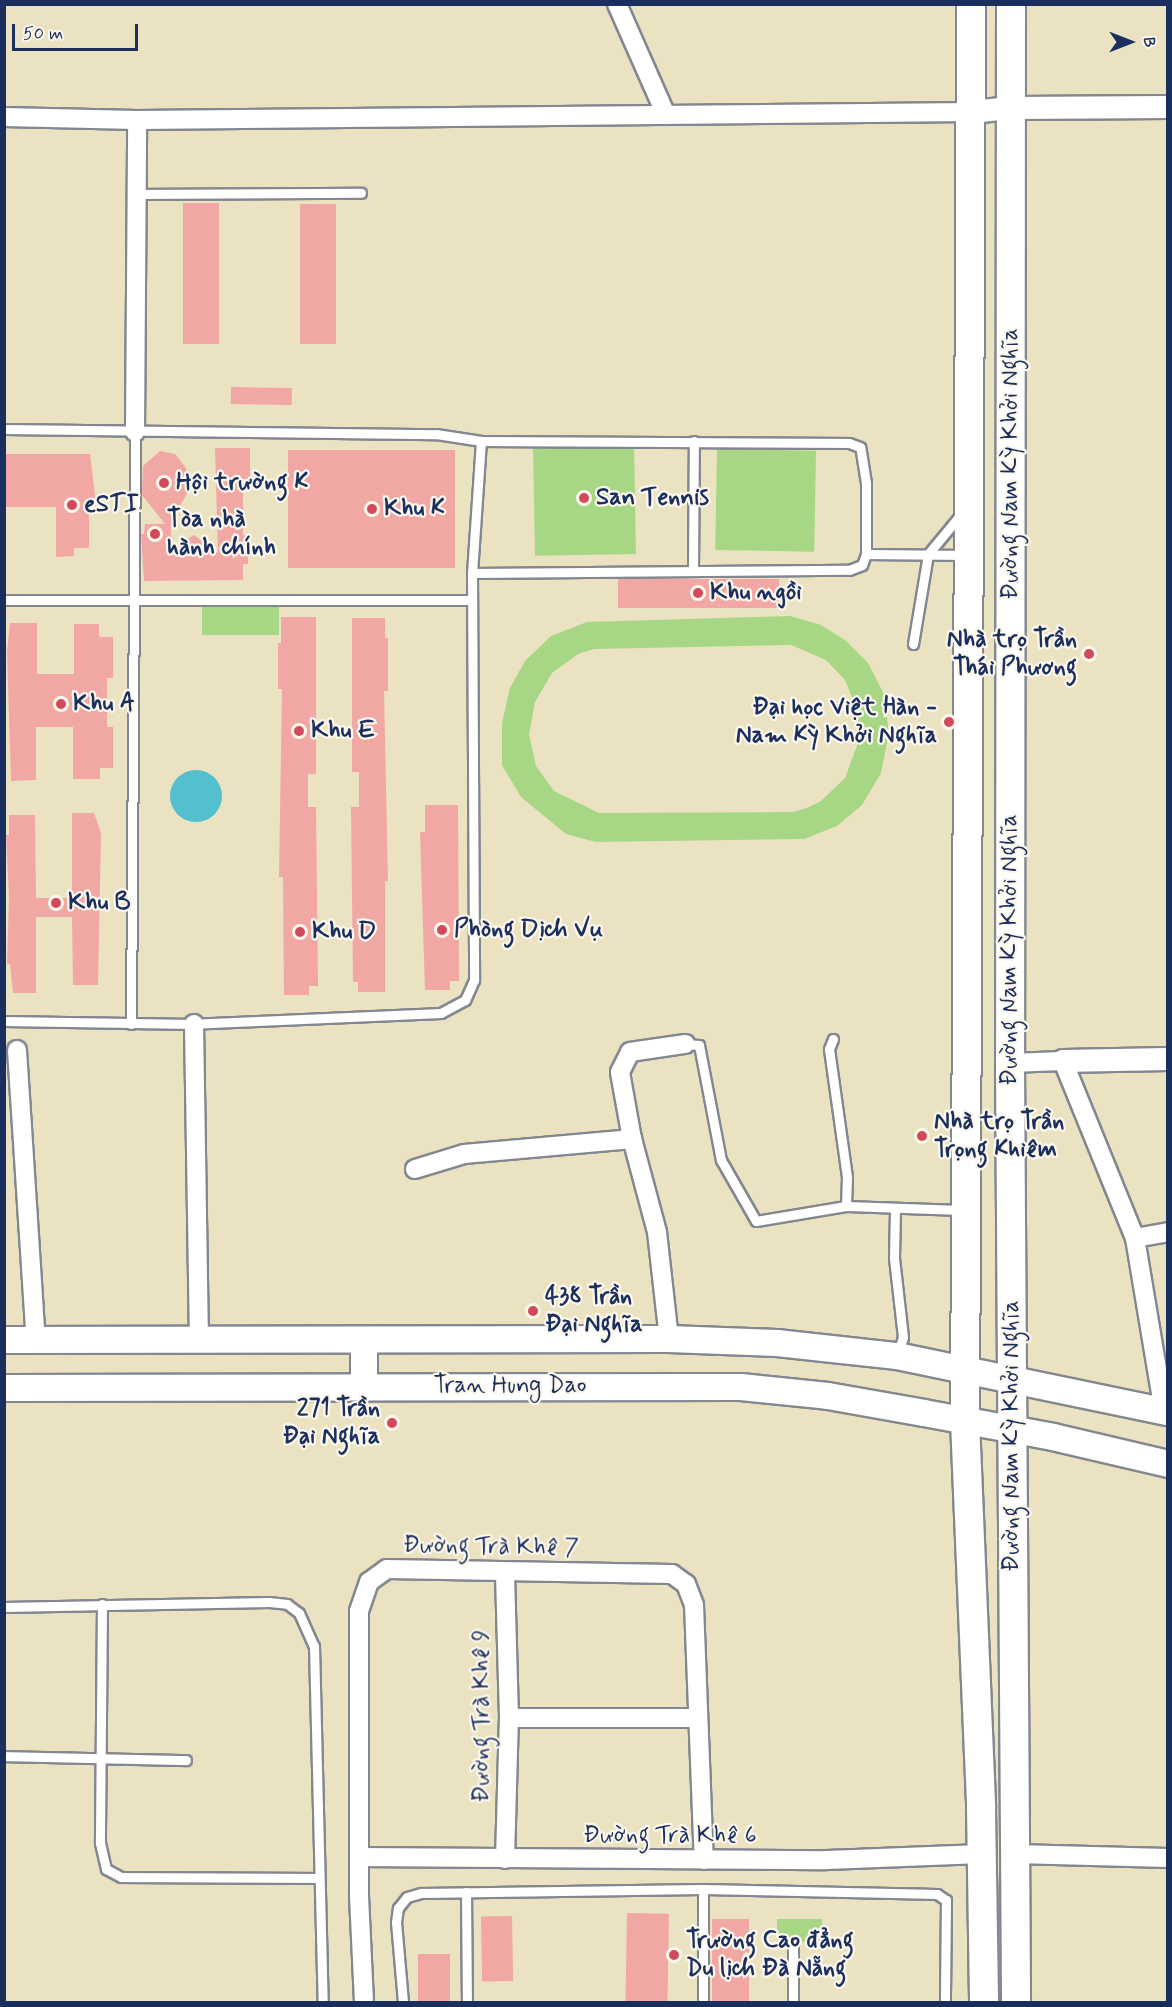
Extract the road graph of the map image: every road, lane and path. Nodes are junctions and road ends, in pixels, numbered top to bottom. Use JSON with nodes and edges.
{"nodes":[{"id":1,"x":617,"y":4,"type":"edge"},
{"id":2,"x":971,"y":4,"type":"edge"},
{"id":3,"x":1011,"y":4,"type":"edge"},
{"id":4,"x":1167,"y":107,"type":"edge"},
{"id":5,"x":1011,"y":108,"type":"junction"},
{"id":6,"x":972,"y":112,"type":"junction"},
{"id":7,"x":666,"y":115,"type":"junction"},
{"id":8,"x":4,"y":117,"type":"edge"},
{"id":9,"x":137,"y":120,"type":"junction"},
{"id":10,"x":361,"y":193,"type":"dead end"},
{"id":11,"x":137,"y":194,"type":"junction"},
{"id":12,"x":4,"y":429,"type":"edge"},
{"id":13,"x":135,"y":432,"type":"junction"},
{"id":14,"x":481,"y":441,"type":"junction"},
{"id":15,"x":694,"y":441,"type":"junction"},
{"id":16,"x":970,"y":505,"type":"junction"},
{"id":17,"x":866,"y":554,"type":"junction"},
{"id":18,"x":928,"y":554,"type":"junction"},
{"id":19,"x":970,"y":555,"type":"junction"},
{"id":20,"x":693,"y":569,"type":"junction"},
{"id":21,"x":472,"y":573,"type":"junction"},
{"id":22,"x":4,"y":600,"type":"edge"},
{"id":23,"x":133,"y":600,"type":"junction"},
{"id":24,"x":472,"y":600,"type":"junction"},
{"id":25,"x":913,"y":644,"type":"dead end"},
{"id":26,"x":4,"y":1022,"type":"edge"},
{"id":27,"x":131,"y":1024,"type":"junction"},
{"id":28,"x":194,"y":1024,"type":"junction"},
{"id":29,"x":833,"y":1039,"type":"dead end"},
{"id":30,"x":685,"y":1044,"type":"joint"},
{"id":31,"x":17,"y":1050,"type":"dead end"},
{"id":32,"x":1167,"y":1059,"type":"edge"},
{"id":33,"x":1063,"y":1061,"type":"junction"},
{"id":34,"x":1010,"y":1064,"type":"junction"},
{"id":35,"x":632,"y":1139,"type":"junction"},
{"id":36,"x":415,"y":1169,"type":"dead end"},
{"id":37,"x":846,"y":1206,"type":"junction"},
{"id":38,"x":895,"y":1210,"type":"junction"},
{"id":39,"x":968,"y":1210,"type":"junction"},
{"id":40,"x":1167,"y":1232,"type":"edge"},
{"id":41,"x":1135,"y":1238,"type":"junction"},
{"id":42,"x":199,"y":1338,"type":"junction"},
{"id":43,"x":669,"y":1339,"type":"junction"},
{"id":44,"x":4,"y":1340,"type":"edge"},
{"id":45,"x":36,"y":1340,"type":"junction"},
{"id":46,"x":364,"y":1340,"type":"junction"},
{"id":47,"x":897,"y":1356,"type":"junction"},
{"id":48,"x":967,"y":1369,"type":"junction"},
{"id":49,"x":1011,"y":1377,"type":"junction"},
{"id":50,"x":364,"y":1387,"type":"junction"},
{"id":51,"x":4,"y":1388,"type":"edge"},
{"id":52,"x":1166,"y":1412,"type":"edge"},
{"id":53,"x":965,"y":1421,"type":"junction"},
{"id":54,"x":1012,"y":1430,"type":"junction"},
{"id":55,"x":1167,"y":1464,"type":"edge"},
{"id":56,"x":505,"y":1573,"type":"junction"},
{"id":57,"x":102,"y":1604,"type":"junction"},
{"id":58,"x":4,"y":1607,"type":"edge"},
{"id":59,"x":509,"y":1718,"type":"junction"},
{"id":60,"x":698,"y":1718,"type":"junction"},
{"id":61,"x":4,"y":1756,"type":"edge"},
{"id":62,"x":103,"y":1759,"type":"junction"},
{"id":63,"x":186,"y":1760,"type":"dead end"},
{"id":64,"x":982,"y":1854,"type":"junction"},
{"id":65,"x":1015,"y":1854,"type":"junction"},
{"id":66,"x":359,"y":1857,"type":"junction"},
{"id":67,"x":1167,"y":1858,"type":"edge"},
{"id":68,"x":505,"y":1860,"type":"junction"},
{"id":69,"x":704,"y":1860,"type":"junction"},
{"id":70,"x":319,"y":1878,"type":"junction"},
{"id":71,"x":703,"y":1889,"type":"junction"},
{"id":72,"x":466,"y":1892,"type":"junction"},
{"id":73,"x":793,"y":1945,"type":"dead end"},
{"id":74,"x":323,"y":2002,"type":"edge"},
{"id":75,"x":364,"y":2002,"type":"edge"},
{"id":76,"x":403,"y":2002,"type":"edge"},
{"id":77,"x":467,"y":2002,"type":"edge"},
{"id":78,"x":703,"y":2002,"type":"edge"},
{"id":79,"x":793,"y":2002,"type":"edge"},
{"id":80,"x":945,"y":2002,"type":"edge"},
{"id":81,"x":984,"y":2002,"type":"edge"},
{"id":82,"x":1016,"y":2002,"type":"edge"}],
"edges":[{"from":1,"to":7,"type":"street"},
{"from":2,"to":6,"type":"main road","name":"Đường Nam Kỳ Khởi Nghĩa"},
{"from":3,"to":5,"type":"main road","name":"Đường Nam Kỳ Khởi Nghĩa"},
{"from":4,"to":5,"type":"street"},
{"from":5,"to":6,"type":"street"},
{"from":5,"to":34,"type":"main road","name":"Đường Nam Kỳ Khởi Nghĩa"},
{"from":6,"to":7,"type":"street"},
{"from":6,"to":16,"type":"main road","name":"Đường Nam Kỳ Khởi Nghĩa"},
{"from":7,"to":9,"type":"street"},
{"from":8,"to":9,"type":"street"},
{"from":9,"to":11,"type":"street"},
{"from":10,"to":11,"type":"lane"},
{"from":11,"to":13,"type":"street"},
{"from":12,"to":13,"type":"lane"},
{"from":13,"to":14,"type":"lane"},
{"from":13,"to":23,"type":"lane"},
{"from":14,"to":15,"type":"lane"},
{"from":14,"to":21,"type":"lane"},
{"from":15,"to":17,"type":"lane"},
{"from":15,"to":20,"type":"lane"},
{"from":16,"to":18,"type":"lane"},
{"from":16,"to":19,"type":"main road","name":"Đường Nam Kỳ Khởi Nghĩa"},
{"from":17,"to":18,"type":"lane"},
{"from":17,"to":20,"type":"lane"},
{"from":18,"to":19,"type":"lane"},
{"from":18,"to":25,"type":"lane"},
{"from":19,"to":39,"type":"main road","name":"Đường Nam Kỳ Khởi Nghĩa"},
{"from":20,"to":21,"type":"lane"},
{"from":21,"to":24,"type":"lane"},
{"from":22,"to":23,"type":"lane"},
{"from":23,"to":24,"type":"lane"},
{"from":23,"to":27,"type":"lane"},
{"from":24,"to":28,"type":"lane"},
{"from":26,"to":27,"type":"lane"},
{"from":27,"to":28,"type":"lane"},
{"from":28,"to":42,"type":"street"},
{"from":29,"to":37,"type":"lane"},
{"from":30,"to":35,"type":"street"},
{"from":30,"to":37,"type":"lane"},
{"from":31,"to":45,"type":"street"},
{"from":32,"to":33,"type":"street"},
{"from":33,"to":34,"type":"street"},
{"from":33,"to":41,"type":"street"},
{"from":34,"to":49,"type":"main road","name":"Đường Nam Kỳ Khởi Nghĩa"},
{"from":35,"to":36,"type":"street"},
{"from":35,"to":43,"type":"street"},
{"from":37,"to":38,"type":"lane"},
{"from":38,"to":39,"type":"lane"},
{"from":38,"to":47,"type":"lane"},
{"from":39,"to":48,"type":"main road","name":"Đường Nam Kỳ Khởi Nghĩa"},
{"from":40,"to":41,"type":"street"},
{"from":41,"to":52,"type":"street"},
{"from":42,"to":45,"type":"main road","name":"Tran Hung Dao"},
{"from":42,"to":46,"type":"main road","name":"Tran Hung Dao"},
{"from":43,"to":46,"type":"main road","name":"Tran Hung Dao"},
{"from":43,"to":47,"type":"main road","name":"Tran Hung Dao"},
{"from":44,"to":45,"type":"main road","name":"Tran Hung Dao"},
{"from":46,"to":50,"type":"main road"},
{"from":47,"to":48,"type":"main road","name":"Tran Hung Dao"},
{"from":48,"to":49,"type":"main road","name":"Tran Hung Dao"},
{"from":48,"to":53,"type":"main road","name":"Đường Nam Kỳ Khởi Nghĩa"},
{"from":49,"to":52,"type":"main road","name":"Tran Hung Dao"},
{"from":49,"to":54,"type":"main road","name":"Đường Nam Kỳ Khởi Nghĩa"},
{"from":50,"to":51,"type":"main road","name":"Tran Hung Dao"},
{"from":50,"to":53,"type":"main road","name":"Tran Hung Dao"},
{"from":53,"to":54,"type":"main road","name":"Tran Hung Dao"},
{"from":53,"to":64,"type":"main road","name":"Đường Nam Kỳ Khởi Nghĩa"},
{"from":54,"to":55,"type":"main road","name":"Tran Hung Dao"},
{"from":54,"to":65,"type":"main road","name":"Đường Nam Kỳ Khởi Nghĩa"},
{"from":56,"to":59,"type":"street","name":"Đường Trà Khê 9"},
{"from":56,"to":60,"type":"street","name":"Đường Trà Khê 7"},
{"from":56,"to":66,"type":"street","name":"Đường Trà Khê 7"},
{"from":57,"to":58,"type":"lane"},
{"from":57,"to":62,"type":"lane"},
{"from":57,"to":70,"type":"lane"},
{"from":59,"to":60,"type":"street"},
{"from":59,"to":68,"type":"street","name":"Đường Trà Khê 9"},
{"from":60,"to":69,"type":"street","name":"Đường Trà Khê 7"},
{"from":61,"to":62,"type":"lane"},
{"from":62,"to":63,"type":"lane"},
{"from":62,"to":70,"type":"lane"},
{"from":64,"to":65,"type":"main road"},
{"from":64,"to":69,"type":"street","name":"Đường Trà Khê 6"},
{"from":64,"to":81,"type":"main road","name":"Đường Nam Kỳ Khởi Nghĩa"},
{"from":65,"to":67,"type":"street"},
{"from":65,"to":82,"type":"main road","name":"Đường Nam Kỳ Khởi Nghĩa"},
{"from":66,"to":68,"type":"street","name":"Đường Trà Khê 6"},
{"from":66,"to":75,"type":"street","name":"Đường Trà Khê 7"},
{"from":68,"to":69,"type":"street","name":"Đường Trà Khê 6"},
{"from":70,"to":74,"type":"lane"},
{"from":71,"to":72,"type":"lane"},
{"from":71,"to":78,"type":"lane"},
{"from":71,"to":80,"type":"lane"},
{"from":72,"to":76,"type":"lane"},
{"from":72,"to":77,"type":"lane"},
{"from":73,"to":79,"type":"lane"}]}
